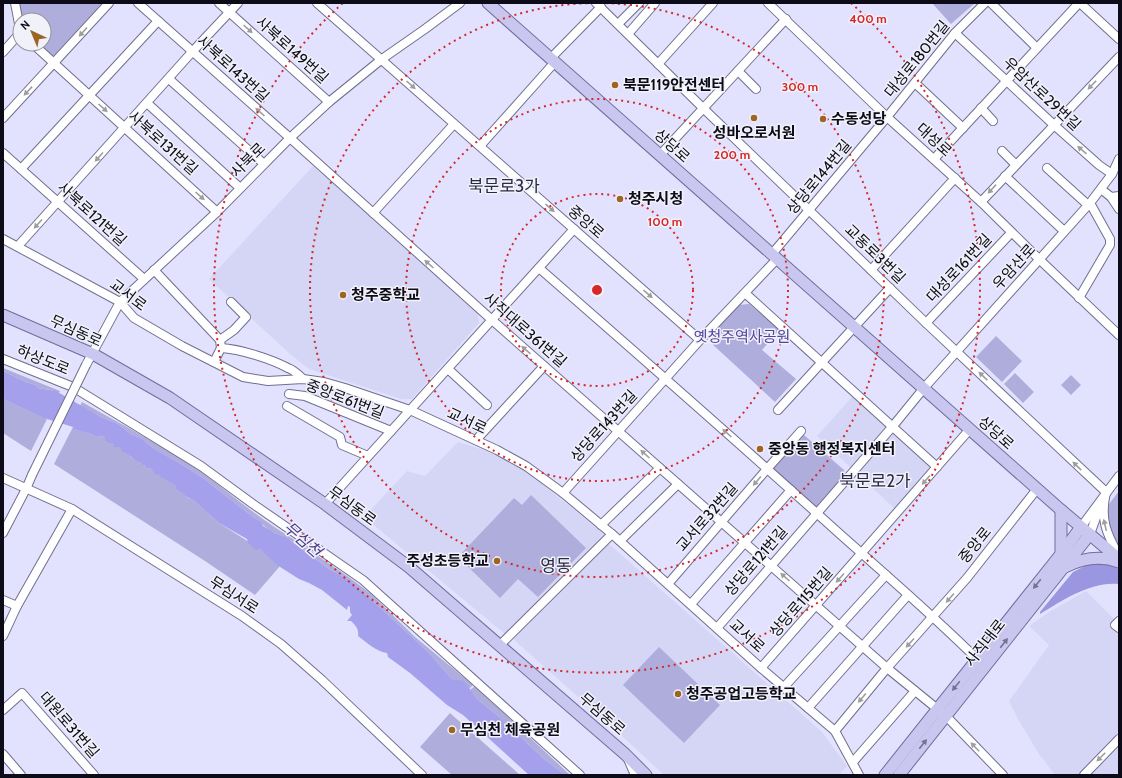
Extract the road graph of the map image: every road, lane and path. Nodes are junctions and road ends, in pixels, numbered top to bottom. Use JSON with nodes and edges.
{"nodes":[{"id":1,"x":109,"y":3,"type":"edge"},
{"id":2,"x":138,"y":3,"type":"edge"},
{"id":3,"x":219,"y":3,"type":"edge"},
{"id":4,"x":238,"y":3,"type":"edge"},
{"id":5,"x":318,"y":3,"type":"edge"},
{"id":6,"x":460,"y":3,"type":"edge"},
{"id":7,"x":488,"y":3,"type":"edge"},
{"id":8,"x":639,"y":3,"type":"edge"},
{"id":9,"x":655,"y":3,"type":"edge"},
{"id":10,"x":713,"y":3,"type":"edge"},
{"id":11,"x":768,"y":3,"type":"edge"},
{"id":12,"x":985,"y":3,"type":"edge"},
{"id":13,"x":991,"y":3,"type":"edge"},
{"id":14,"x":1079,"y":3,"type":"edge"},
{"id":15,"x":598,"y":5,"type":"edge"},
{"id":16,"x":230,"y":13,"type":"junction"},
{"id":17,"x":786,"y":19,"type":"junction"},
{"id":18,"x":158,"y":21,"type":"junction"},
{"id":19,"x":618,"y":24,"type":"junction"},
{"id":20,"x":955,"y":33,"type":"junction"},
{"id":21,"x":628,"y":34,"type":"junction"},
{"id":22,"x":1119,"y":40,"type":"edge"},
{"id":23,"x":12,"y":42,"type":"edge"},
{"id":24,"x":1037,"y":48,"type":"junction"},
{"id":25,"x":3,"y":52,"type":"edge"},
{"id":26,"x":42,"y":52,"type":"edge"},
{"id":27,"x":192,"y":52,"type":"junction"},
{"id":28,"x":1119,"y":57,"type":"edge"},
{"id":29,"x":382,"y":59,"type":"junction"},
{"id":30,"x":553,"y":60,"type":"junction"},
{"id":31,"x":54,"y":63,"type":"junction"},
{"id":32,"x":658,"y":64,"type":"junction"},
{"id":33,"x":738,"y":71,"type":"junction"},
{"id":34,"x":169,"y":79,"type":"junction"},
{"id":35,"x":1006,"y":81,"type":"junction"},
{"id":36,"x":915,"y":83,"type":"junction"},
{"id":37,"x":756,"y":89,"type":"dead end"},
{"id":38,"x":89,"y":96,"type":"junction"},
{"id":39,"x":329,"y":102,"type":"junction"},
{"id":40,"x":147,"y":103,"type":"junction"},
{"id":41,"x":981,"y":108,"type":"junction"},
{"id":42,"x":704,"y":109,"type":"junction"},
{"id":43,"x":887,"y":117,"type":"junction"},
{"id":44,"x":3,"y":118,"type":"edge"},
{"id":45,"x":993,"y":121,"type":"dead end"},
{"id":46,"x":454,"y":124,"type":"junction"},
{"id":47,"x":1054,"y":125,"type":"junction"},
{"id":48,"x":125,"y":128,"type":"junction"},
{"id":49,"x":963,"y":128,"type":"junction"},
{"id":50,"x":290,"y":138,"type":"junction"},
{"id":51,"x":480,"y":146,"type":"junction"},
{"id":52,"x":1002,"y":151,"type":"dead end"},
{"id":53,"x":3,"y":154,"type":"edge"},
{"id":54,"x":660,"y":156,"type":"junction"},
{"id":55,"x":934,"y":159,"type":"junction"},
{"id":56,"x":1119,"y":159,"type":"edge"},
{"id":57,"x":264,"y":164,"type":"junction"},
{"id":58,"x":1016,"y":165,"type":"junction"},
{"id":59,"x":1046,"y":168,"type":"dead end"},
{"id":60,"x":21,"y":169,"type":"junction"},
{"id":61,"x":1112,"y":174,"type":"junction"},
{"id":62,"x":1005,"y":176,"type":"junction"},
{"id":63,"x":955,"y":178,"type":"junction"},
{"id":64,"x":240,"y":188,"type":"junction"},
{"id":65,"x":1101,"y":190,"type":"junction"},
{"id":66,"x":1115,"y":197,"type":"edge"},
{"id":67,"x":57,"y":202,"type":"junction"},
{"id":68,"x":981,"y":202,"type":"junction"},
{"id":69,"x":1089,"y":204,"type":"junction"},
{"id":70,"x":1119,"y":209,"type":"edge"},
{"id":71,"x":810,"y":210,"type":"junction"},
{"id":72,"x":217,"y":212,"type":"junction"},
{"id":73,"x":373,"y":213,"type":"junction"},
{"id":74,"x":574,"y":229,"type":"junction"},
{"id":75,"x":1064,"y":231,"type":"junction"},
{"id":76,"x":1012,"y":232,"type":"junction"},
{"id":77,"x":3,"y":239,"type":"edge"},
{"id":78,"x":18,"y":246,"type":"junction"},
{"id":79,"x":775,"y":257,"type":"junction"},
{"id":80,"x":1040,"y":260,"type":"junction"},
{"id":81,"x":539,"y":268,"type":"junction"},
{"id":82,"x":154,"y":270,"type":"junction"},
{"id":83,"x":871,"y":270,"type":"junction"},
{"id":84,"x":144,"y":279,"type":"junction"},
{"id":85,"x":890,"y":288,"type":"junction"},
{"id":86,"x":745,"y":293,"type":"junction"},
{"id":87,"x":1079,"y":298,"type":"junction"},
{"id":88,"x":120,"y":302,"type":"junction"},
{"id":89,"x":231,"y":302,"type":"dead end"},
{"id":90,"x":3,"y":315,"type":"edge"},
{"id":91,"x":492,"y":320,"type":"junction"},
{"id":92,"x":926,"y":323,"type":"junction"},
{"id":93,"x":854,"y":327,"type":"junction"},
{"id":94,"x":1119,"y":335,"type":"edge"},
{"id":95,"x":700,"y":340,"type":"junction"},
{"id":96,"x":221,"y":344,"type":"junction"},
{"id":97,"x":957,"y":352,"type":"junction"},
{"id":98,"x":93,"y":354,"type":"junction"},
{"id":99,"x":3,"y":359,"type":"edge"},
{"id":100,"x":214,"y":362,"type":"junction"},
{"id":101,"x":822,"y":363,"type":"junction"},
{"id":102,"x":544,"y":366,"type":"junction"},
{"id":103,"x":448,"y":369,"type":"junction"},
{"id":104,"x":666,"y":378,"type":"junction"},
{"id":105,"x":303,"y":379,"type":"junction"},
{"id":106,"x":924,"y":388,"type":"junction"},
{"id":107,"x":289,"y":394,"type":"dead end"},
{"id":108,"x":487,"y":405,"type":"dead end"},
{"id":109,"x":287,"y":406,"type":"dead end"},
{"id":110,"x":410,"y":410,"type":"junction"},
{"id":111,"x":778,"y":410,"type":"dead end"},
{"id":112,"x":893,"y":426,"type":"junction"},
{"id":113,"x":970,"y":429,"type":"junction"},
{"id":114,"x":801,"y":430,"type":"dead end"},
{"id":115,"x":391,"y":431,"type":"junction"},
{"id":116,"x":619,"y":431,"type":"junction"},
{"id":117,"x":476,"y":440,"type":"junction"},
{"id":118,"x":368,"y":456,"type":"junction"},
{"id":119,"x":937,"y":466,"type":"junction"},
{"id":120,"x":660,"y":468,"type":"junction"},
{"id":121,"x":767,"y":469,"type":"junction"},
{"id":122,"x":1119,"y":476,"type":"edge"},
{"id":123,"x":3,"y":478,"type":"edge"},
{"id":124,"x":678,"y":484,"type":"junction"},
{"id":125,"x":26,"y":489,"type":"junction"},
{"id":126,"x":1037,"y":489,"type":"junction"},
{"id":127,"x":791,"y":490,"type":"junction"},
{"id":128,"x":1106,"y":492,"type":"junction"},
{"id":129,"x":563,"y":493,"type":"junction"},
{"id":130,"x":325,"y":504,"type":"junction"},
{"id":131,"x":72,"y":509,"type":"junction"},
{"id":132,"x":1061,"y":510,"type":"junction"},
{"id":133,"x":817,"y":513,"type":"junction"},
{"id":134,"x":722,"y":523,"type":"junction"},
{"id":135,"x":601,"y":525,"type":"junction"},
{"id":136,"x":1081,"y":527,"type":"junction"},
{"id":137,"x":3,"y":533,"type":"edge"},
{"id":138,"x":612,"y":534,"type":"junction"},
{"id":139,"x":1090,"y":534,"type":"junction"},
{"id":140,"x":620,"y":541,"type":"junction"},
{"id":141,"x":745,"y":543,"type":"junction"},
{"id":142,"x":862,"y":554,"type":"junction"},
{"id":143,"x":1061,"y":554,"type":"junction"},
{"id":144,"x":1119,"y":556,"type":"edge"},
{"id":145,"x":1119,"y":561,"type":"edge"},
{"id":146,"x":771,"y":565,"type":"junction"},
{"id":147,"x":1064,"y":567,"type":"junction"},
{"id":148,"x":886,"y":575,"type":"junction"},
{"id":149,"x":668,"y":584,"type":"junction"},
{"id":150,"x":908,"y":595,"type":"junction"},
{"id":151,"x":3,"y":600,"type":"edge"},
{"id":152,"x":691,"y":604,"type":"junction"},
{"id":153,"x":17,"y":606,"type":"junction"},
{"id":154,"x":816,"y":606,"type":"junction"},
{"id":155,"x":933,"y":617,"type":"junction"},
{"id":156,"x":1119,"y":621,"type":"edge"},
{"id":157,"x":839,"y":626,"type":"junction"},
{"id":158,"x":717,"y":628,"type":"junction"},
{"id":159,"x":1119,"y":628,"type":"edge"},
{"id":160,"x":3,"y":636,"type":"edge"},
{"id":161,"x":500,"y":645,"type":"junction"},
{"id":162,"x":863,"y":646,"type":"junction"},
{"id":163,"x":977,"y":659,"type":"junction"},
{"id":164,"x":761,"y":668,"type":"junction"},
{"id":165,"x":887,"y":668,"type":"junction"},
{"id":166,"x":784,"y":687,"type":"junction"},
{"id":167,"x":915,"y":691,"type":"junction"},
{"id":168,"x":808,"y":708,"type":"junction"},
{"id":169,"x":3,"y":710,"type":"edge"},
{"id":170,"x":941,"y":713,"type":"junction"},
{"id":171,"x":835,"y":731,"type":"junction"},
{"id":172,"x":1119,"y":739,"type":"edge"},
{"id":173,"x":3,"y":754,"type":"edge"},
{"id":174,"x":625,"y":754,"type":"junction"},
{"id":175,"x":853,"y":762,"type":"junction"},
{"id":176,"x":902,"y":773,"type":"edge"},
{"id":177,"x":90,"y":774,"type":"edge"},
{"id":178,"x":418,"y":774,"type":"edge"},
{"id":179,"x":21,"y":775,"type":"edge"},
{"id":180,"x":580,"y":775,"type":"edge"},
{"id":181,"x":635,"y":775,"type":"edge"},
{"id":182,"x":646,"y":775,"type":"edge"},
{"id":183,"x":859,"y":775,"type":"edge"},
{"id":184,"x":885,"y":775,"type":"edge"},
{"id":185,"x":1003,"y":775,"type":"edge"},
{"id":186,"x":1084,"y":775,"type":"edge"}],
"edges":[{"from":1,"to":31,"type":"street","one_way":true},
{"from":2,"to":18,"type":"street","name":"사북로143번길"},
{"from":3,"to":16,"type":"street","name":"사북로149번길"},
{"from":4,"to":16,"type":"street"},
{"from":5,"to":29,"type":"street","name":"중앙로"},
{"from":6,"to":29,"type":"street","name":"사북로"},
{"from":7,"to":30,"type":"main road","name":"상당로"},
{"from":8,"to":19,"type":"street"},
{"from":9,"to":21,"type":"street"},
{"from":10,"to":32,"type":"street"},
{"from":11,"to":17,"type":"street","name":"대성로"},
{"from":12,"to":20,"type":"street","name":"대성로180번길"},
{"from":13,"to":24,"type":"street"},
{"from":14,"to":22,"type":"street"},
{"from":14,"to":24,"type":"street"},
{"from":15,"to":19,"type":"street","name":"교동로3번길"},
{"from":15,"to":30,"type":"street"},
{"from":16,"to":27,"type":"street"},
{"from":16,"to":39,"type":"street","name":"사북로149번길","one_way":true},
{"from":17,"to":33,"type":"street"},
{"from":17,"to":43,"type":"street","name":"대성로"},
{"from":18,"to":27,"type":"street","name":"사북로143번길"},
{"from":18,"to":38,"type":"street"},
{"from":19,"to":21,"type":"street","name":"교동로3번길"},
{"from":20,"to":35,"type":"street","name":"우암산로29번길"},
{"from":20,"to":36,"type":"street","name":"대성로180번길"},
{"from":21,"to":32,"type":"street","name":"교동로3번길"},
{"from":23,"to":25,"type":"street"},
{"from":24,"to":35,"type":"street"},
{"from":26,"to":31,"type":"street","name":"사북로131번길"},
{"from":27,"to":34,"type":"street"},
{"from":50,"to":27,"type":"street","name":"사북로143번길","one_way":true},
{"from":28,"to":47,"type":"street","one_way":true},
{"from":29,"to":39,"type":"street","name":"사북로"},
{"from":29,"to":46,"type":"street","name":"중앙로","one_way":true},
{"from":30,"to":51,"type":"street"},
{"from":30,"to":54,"type":"main road","name":"상당로"},
{"from":31,"to":38,"type":"street","name":"사북로131번길"},
{"from":31,"to":44,"type":"street","one_way":true},
{"from":32,"to":42,"type":"street","name":"교동로3번길"},
{"from":33,"to":37,"type":"street"},
{"from":33,"to":42,"type":"street"},
{"from":34,"to":40,"type":"street"},
{"from":34,"to":57,"type":"street"},
{"from":35,"to":41,"type":"street"},
{"from":35,"to":47,"type":"street","name":"우암산로29번길"},
{"from":36,"to":43,"type":"street","name":"대성로180번길"},
{"from":36,"to":49,"type":"street"},
{"from":38,"to":48,"type":"street","name":"사북로131번길","one_way":true},
{"from":38,"to":60,"type":"street"},
{"from":39,"to":50,"type":"street","name":"사북로"},
{"from":40,"to":48,"type":"street"},
{"from":40,"to":64,"type":"street"},
{"from":41,"to":45,"type":"street"},
{"from":41,"to":49,"type":"street"},
{"from":42,"to":54,"type":"street"},
{"from":42,"to":71,"type":"street","name":"교동로3번길"},
{"from":43,"to":55,"type":"street","name":"대성로"},
{"from":43,"to":71,"type":"street","name":"상당로144번길"},
{"from":46,"to":51,"type":"street","name":"중앙로"},
{"from":46,"to":73,"type":"street"},
{"from":47,"to":58,"type":"street"},
{"from":61,"to":47,"type":"street","name":"우암산로29번길","one_way":true},
{"from":48,"to":67,"type":"street","one_way":true},
{"from":48,"to":72,"type":"street","name":"사북로131번길","one_way":true},
{"from":49,"to":55,"type":"street"},
{"from":50,"to":57,"type":"street","name":"사북로"},
{"from":50,"to":73,"type":"street","name":"사직대로361번길"},
{"from":51,"to":74,"type":"street","name":"중앙로","one_way":true},
{"from":52,"to":58,"type":"street"},
{"from":53,"to":60,"type":"street","name":"사북로121번길"},
{"from":54,"to":79,"type":"main road","name":"상당로"},
{"from":55,"to":63,"type":"street","name":"대성로"},
{"from":56,"to":61,"type":"street","name":"우암산로"},
{"from":57,"to":64,"type":"street","name":"사북로"},
{"from":58,"to":62,"type":"street"},
{"from":59,"to":69,"type":"street"},
{"from":60,"to":67,"type":"street","name":"사북로121번길"},
{"from":61,"to":65,"type":"street","name":"우암산로"},
{"from":62,"to":68,"type":"street","one_way":true},
{"from":62,"to":75,"type":"street"},
{"from":63,"to":68,"type":"street","name":"대성로"},
{"from":63,"to":83,"type":"street"},
{"from":64,"to":72,"type":"street","name":"사북로"},
{"from":65,"to":66,"type":"street"},
{"from":65,"to":69,"type":"street","name":"우암산로"},
{"from":66,"to":70,"type":"street"},
{"from":67,"to":78,"type":"street","one_way":true},
{"from":67,"to":84,"type":"street","name":"사북로121번길"},
{"from":68,"to":76,"type":"street","name":"대성로"},
{"from":69,"to":75,"type":"street","name":"우암산로"},
{"from":69,"to":87,"type":"street"},
{"from":71,"to":79,"type":"street","name":"상당로144번길"},
{"from":71,"to":83,"type":"street","name":"교동로3번길"},
{"from":72,"to":82,"type":"street","name":"사북로"},
{"from":91,"to":73,"type":"street","name":"사직대로361번길","one_way":true},
{"from":74,"to":81,"type":"street","name":"중앙로61번길"},
{"from":74,"to":95,"type":"street","name":"중앙로","one_way":true},
{"from":75,"to":80,"type":"street","name":"우암산로"},
{"from":76,"to":80,"type":"street","name":"대성로"},
{"from":76,"to":92,"type":"street","name":"대성로161번길"},
{"from":77,"to":78,"type":"street","name":"교서로"},
{"from":78,"to":88,"type":"street","name":"교서로"},
{"from":79,"to":86,"type":"street","name":"상당로143번길"},
{"from":79,"to":93,"type":"main road","name":"상당로"},
{"from":80,"to":87,"type":"street","name":"대성로"},
{"from":80,"to":97,"type":"street","name":"우암산로"},
{"from":81,"to":91,"type":"street","name":"중앙로61번길"},
{"from":81,"to":104,"type":"street"},
{"from":82,"to":84,"type":"street","name":"사북로"},
{"from":82,"to":96,"type":"street"},
{"from":83,"to":85,"type":"street","name":"교동로3번길"},
{"from":84,"to":88,"type":"street","name":"사북로"},
{"from":85,"to":92,"type":"street","name":"교동로3번길"},
{"from":85,"to":93,"type":"street"},
{"from":86,"to":95,"type":"street","name":"상당로143번길"},
{"from":86,"to":101,"type":"street"},
{"from":87,"to":94,"type":"street","name":"대성로"},
{"from":88,"to":98,"type":"street","name":"사북로"},
{"from":88,"to":100,"type":"street","name":"교서로"},
{"from":89,"to":96,"type":"street"},
{"from":90,"to":98,"type":"main road","name":"무심동로"},
{"from":102,"to":91,"type":"street","name":"사직대로361번길","one_way":true},
{"from":91,"to":103,"type":"street","name":"중앙로61번길"},
{"from":92,"to":97,"type":"street","name":"교동로3번길"},
{"from":93,"to":101,"type":"street"},
{"from":93,"to":106,"type":"main road","name":"상당로"},
{"from":95,"to":104,"type":"street","name":"상당로143번길"},
{"from":96,"to":100,"type":"street"},
{"from":96,"to":105,"type":"street","name":"교서로"},
{"from":97,"to":106,"type":"street","name":"우암산로"},
{"from":128,"to":97,"type":"street","name":"교동로3번길","one_way":true},
{"from":98,"to":125,"type":"street","name":"사북로","bridge":true},
{"from":98,"to":130,"type":"main road","name":"무심동로"},
{"from":99,"to":180,"type":"street","name":"하상도로"},
{"from":100,"to":105,"type":"street","name":"교서로"},
{"from":101,"to":111,"type":"street"},
{"from":101,"to":112,"type":"street"},
{"from":102,"to":116,"type":"street","name":"사직대로361번길"},
{"from":102,"to":117,"type":"street"},
{"from":103,"to":108,"type":"street"},
{"from":103,"to":110,"type":"street","name":"중앙로61번길"},
{"from":104,"to":116,"type":"street","name":"상당로143번길"},
{"from":121,"to":104,"type":"street","one_way":true},
{"from":105,"to":110,"type":"street","name":"교서로"},
{"from":106,"to":112,"type":"street","name":"상당로121번길"},
{"from":106,"to":113,"type":"main road","name":"상당로"},
{"from":107,"to":115,"type":"street","name":"중앙로61번길"},
{"from":109,"to":118,"type":"street","name":"중앙로61번길"},
{"from":110,"to":115,"type":"street","name":"중앙로61번길"},
{"from":110,"to":117,"type":"street","name":"교서로"},
{"from":112,"to":119,"type":"street"},
{"from":112,"to":133,"type":"street","name":"상당로121번길"},
{"from":113,"to":119,"type":"street","name":"상당로115번길"},
{"from":113,"to":126,"type":"main road","name":"상당로"},
{"from":114,"to":121,"type":"street","name":"교서로32번길"},
{"from":115,"to":118,"type":"street","name":"중앙로61번길"},
{"from":120,"to":116,"type":"street","name":"사직대로361번길","one_way":true},
{"from":116,"to":129,"type":"street","name":"상당로143번길"},
{"from":117,"to":129,"type":"street","name":"교서로"},
{"from":118,"to":130,"type":"street","name":"중앙로61번길"},
{"from":119,"to":142,"type":"street","name":"상당로115번길","one_way":true},
{"from":120,"to":124,"type":"street","name":"사직대로361번길"},
{"from":120,"to":135,"type":"street"},
{"from":121,"to":127,"type":"street"},
{"from":121,"to":134,"type":"street","name":"교서로32번길","one_way":true},
{"from":122,"to":128,"type":"street"},
{"from":123,"to":125,"type":"street","name":"무심서로"},
{"from":124,"to":134,"type":"street","name":"사직대로361번길"},
{"from":124,"to":140,"type":"street"},
{"from":125,"to":131,"type":"street","name":"무심서로"},
{"from":125,"to":137,"type":"street"},
{"from":126,"to":132,"type":"main road","name":"상당로"},
{"from":126,"to":155,"type":"street","name":"중앙로","one_way":true},
{"from":127,"to":133,"type":"street"},
{"from":127,"to":141,"type":"street"},
{"from":128,"to":136,"type":"street"},
{"from":128,"to":139,"type":"street"},
{"from":144,"to":128,"type":"street","one_way":true},
{"from":129,"to":135,"type":"street","name":"교서로"},
{"from":130,"to":161,"type":"main road","name":"무심동로"},
{"from":131,"to":153,"type":"street"},
{"from":131,"to":178,"type":"street","name":"무심서로"},
{"from":132,"to":136,"type":"main road","name":"상당로"},
{"from":132,"to":143,"type":"main road"},
{"from":133,"to":142,"type":"street"},
{"from":133,"to":146,"type":"street","name":"상당로121번길"},
{"from":134,"to":141,"type":"street","name":"사직대로361번길"},
{"from":134,"to":149,"type":"street","name":"교서로32번길"},
{"from":135,"to":138,"type":"street","name":"교서로"},
{"from":136,"to":139,"type":"main road","name":"상당로"},
{"from":136,"to":143,"type":"main road","name":"사직대로"},
{"from":138,"to":140,"type":"street","name":"교서로"},
{"from":138,"to":161,"type":"street"},
{"from":139,"to":145,"type":"main road","name":"상당로"},
{"from":139,"to":147,"type":"main road","name":"사직대로"},
{"from":140,"to":149,"type":"street","name":"교서로"},
{"from":141,"to":146,"type":"street","name":"사직대로361번길"},
{"from":141,"to":152,"type":"street"},
{"from":142,"to":148,"type":"street"},
{"from":142,"to":154,"type":"street","name":"상당로115번길","one_way":true},
{"from":143,"to":163,"type":"main road","name":"사직대로","one_way":true},
{"from":145,"to":147,"type":"main road"},
{"from":154,"to":146,"type":"street","name":"사직대로361번길","one_way":true},
{"from":146,"to":158,"type":"street","name":"상당로121번길"},
{"from":170,"to":147,"type":"main road","name":"사직대로","one_way":true},
{"from":148,"to":150,"type":"street"},
{"from":148,"to":157,"type":"street"},
{"from":149,"to":152,"type":"street","name":"교서로"},
{"from":150,"to":155,"type":"street"},
{"from":150,"to":162,"type":"street"},
{"from":151,"to":153,"type":"street"},
{"from":152,"to":158,"type":"street","name":"교서로"},
{"from":153,"to":160,"type":"street"},
{"from":154,"to":157,"type":"street","name":"사직대로361번길"},
{"from":154,"to":164,"type":"street","name":"상당로115번길"},
{"from":155,"to":163,"type":"street","name":"사직대로"},
{"from":155,"to":165,"type":"street","one_way":true},
{"from":156,"to":159,"type":"street"},
{"from":157,"to":162,"type":"street","name":"사직대로361번길"},
{"from":157,"to":166,"type":"street"},
{"from":158,"to":164,"type":"street","name":"교서로"},
{"from":161,"to":174,"type":"main road","name":"무심동로"},
{"from":162,"to":165,"type":"street","name":"사직대로361번길"},
{"from":162,"to":168,"type":"street"},
{"from":163,"to":170,"type":"main road","name":"사직대로","one_way":true},
{"from":164,"to":166,"type":"street","name":"교서로"},
{"from":165,"to":167,"type":"street","name":"사직대로361번길"},
{"from":165,"to":171,"type":"street","one_way":true},
{"from":166,"to":168,"type":"street","name":"교서로"},
{"from":167,"to":170,"type":"street","name":"사직대로361번길"},
{"from":167,"to":175,"type":"street"},
{"from":168,"to":171,"type":"street","name":"교서로"},
{"from":169,"to":177,"type":"street","name":"대원로31번길"},
{"from":176,"to":170,"type":"main road","name":"사직대로","one_way":true},
{"from":170,"to":184,"type":"main road","name":"사직대로"},
{"from":185,"to":170,"type":"street","name":"사직대로361번길","one_way":true},
{"from":171,"to":175,"type":"street","name":"교서로"},
{"from":172,"to":186,"type":"street","one_way":true},
{"from":173,"to":179,"type":"street"},
{"from":174,"to":181,"type":"street"},
{"from":174,"to":182,"type":"main road","name":"무심동로"},
{"from":175,"to":183,"type":"street","name":"교서로"}]}
